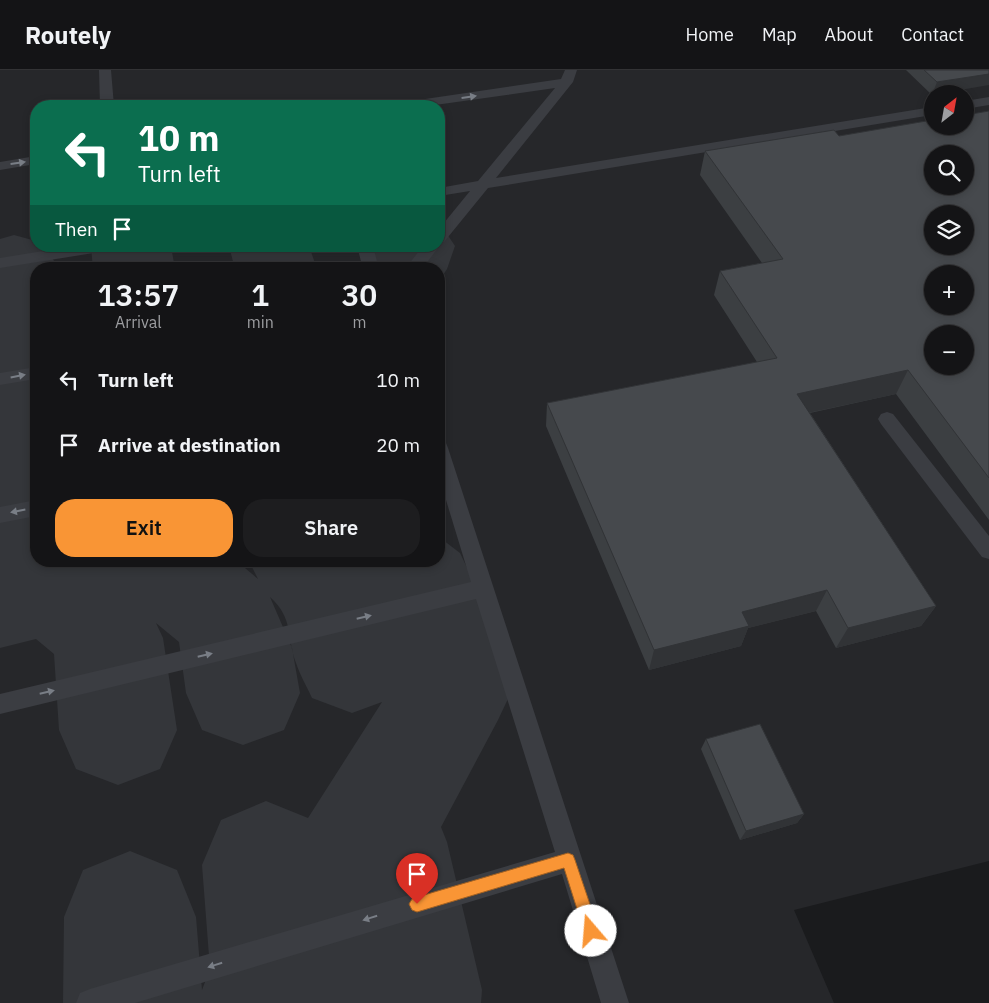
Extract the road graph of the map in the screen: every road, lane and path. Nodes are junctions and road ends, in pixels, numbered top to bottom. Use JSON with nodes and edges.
{"nodes":[{"id":1,"x":105,"y":70,"type":"edge"},
{"id":2,"x":568,"y":76,"type":"edge"},
{"id":3,"x":107,"y":100,"type":"edge"},
{"id":4,"x":436,"y":100,"type":"edge"},
{"id":5,"x":989,"y":101,"type":"edge"},
{"id":6,"x":974,"y":104,"type":"edge"},
{"id":7,"x":924,"y":112,"type":"edge"},
{"id":8,"x":897,"y":117,"type":"junction"},
{"id":9,"x":924,"y":120,"type":"edge"},
{"id":10,"x":30,"y":161,"type":"edge"},
{"id":11,"x":0,"y":166,"type":"edge"},
{"id":12,"x":484,"y":185,"type":"junction"},
{"id":13,"x":445,"y":191,"type":"edge"},
{"id":14,"x":445,"y":231,"type":"edge"},
{"id":15,"x":69,"y":252,"type":"edge"},
{"id":16,"x":427,"y":252,"type":"edge"},
{"id":17,"x":419,"y":262,"type":"edge"},
{"id":18,"x":0,"y":263,"type":"edge"},
{"id":19,"x":30,"y":374,"type":"edge"},
{"id":20,"x":0,"y":379,"type":"edge"},
{"id":21,"x":887,"y":419,"type":"dead end"},
{"id":22,"x":445,"y":467,"type":"edge"},
{"id":23,"x":30,"y":509,"type":"edge"},
{"id":24,"x":0,"y":515,"type":"edge"},
{"id":25,"x":989,"y":551,"type":"edge"},
{"id":26,"x":484,"y":588,"type":"junction"},
{"id":27,"x":0,"y":704,"type":"edge"},
{"id":28,"x":568,"y":860,"type":"junction"},
{"id":29,"x":90,"y":1003,"type":"edge"},
{"id":30,"x":615,"y":1003,"type":"edge"}],
"edges":[{"from":1,"to":3,"type":"lane"},
{"from":4,"to":2,"type":"lane","one_way":true},
{"from":2,"to":12,"type":"lane"},
{"from":5,"to":6,"type":"lane"},
{"from":7,"to":8,"type":"lane"},
{"from":8,"to":9,"type":"lane"},
{"from":8,"to":12,"type":"lane"},
{"from":11,"to":10,"type":"lane","one_way":true},
{"from":12,"to":13,"type":"lane"},
{"from":12,"to":14,"type":"lane"},
{"from":15,"to":18,"type":"lane"},
{"from":16,"to":17,"type":"lane"},
{"from":20,"to":19,"type":"lane","one_way":true},
{"from":21,"to":25,"type":"lane"},
{"from":22,"to":26,"type":"lane"},
{"from":23,"to":24,"type":"lane","one_way":true},
{"from":27,"to":26,"type":"lane","one_way":true},
{"from":26,"to":28,"type":"lane"},
{"from":28,"to":29,"type":"lane","one_way":true},
{"from":28,"to":30,"type":"lane"}]}
